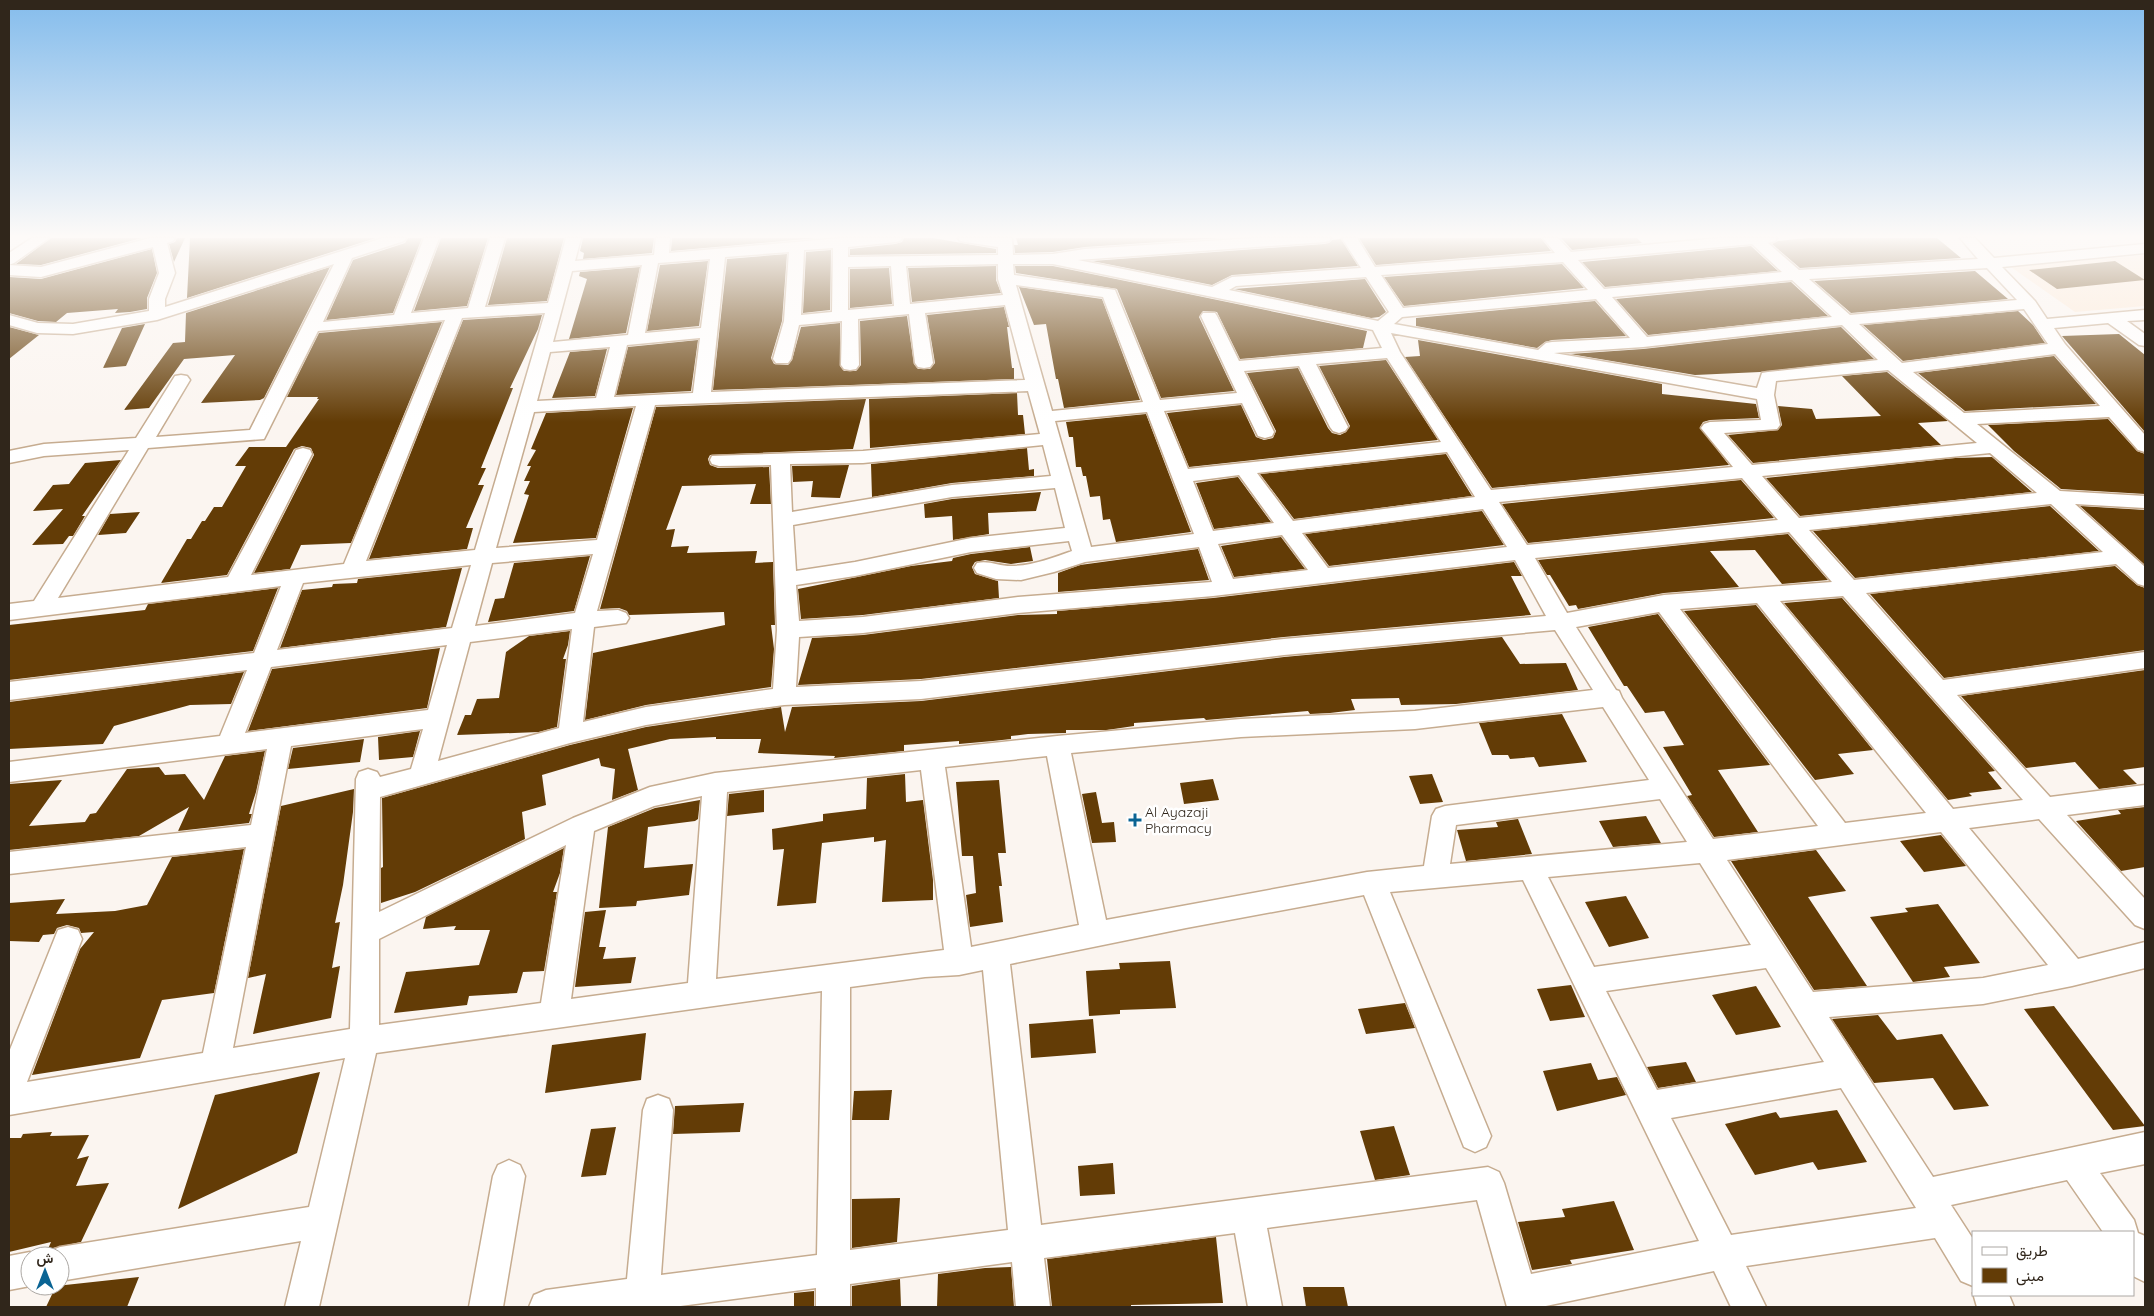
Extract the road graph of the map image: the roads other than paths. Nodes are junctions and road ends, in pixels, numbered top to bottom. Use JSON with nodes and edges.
{"nodes":[{"id":1,"x":157,"y":299,"type":"edge"},
{"id":2,"x":206,"y":299,"type":"edge"},
{"id":3,"x":324,"y":299,"type":"edge"},
{"id":4,"x":408,"y":299,"type":"edge"},
{"id":5,"x":479,"y":299,"type":"edge"},
{"id":6,"x":556,"y":299,"type":"edge"},
{"id":7,"x":642,"y":299,"type":"edge"},
{"id":8,"x":713,"y":299,"type":"edge"},
{"id":9,"x":793,"y":299,"type":"edge"},
{"id":10,"x":844,"y":299,"type":"edge"},
{"id":11,"x":907,"y":299,"type":"edge"},
{"id":12,"x":1008,"y":299,"type":"edge"},
{"id":13,"x":1012,"y":299,"type":"edge"},
{"id":14,"x":1111,"y":299,"type":"edge"},
{"id":15,"x":1261,"y":299,"type":"edge"},
{"id":16,"x":1382,"y":299,"type":"edge"},
{"id":17,"x":1558,"y":299,"type":"edge"},
{"id":18,"x":1607,"y":299,"type":"edge"},
{"id":19,"x":1823,"y":299,"type":"edge"},
{"id":20,"x":2025,"y":299,"type":"edge"},
{"id":21,"x":2029,"y":304,"type":"junction"},
{"id":22,"x":554,"y":307,"type":"junction"},
{"id":23,"x":909,"y":309,"type":"junction"},
{"id":24,"x":475,"y":313,"type":"junction"},
{"id":25,"x":456,"y":314,"type":"junction"},
{"id":26,"x":157,"y":315,"type":"junction"},
{"id":27,"x":845,"y":315,"type":"junction"},
{"id":28,"x":2145,"y":315,"type":"edge"},
{"id":29,"x":1209,"y":316,"type":"dead end"},
{"id":30,"x":2111,"y":318,"type":"junction"},
{"id":31,"x":9,"y":320,"type":"edge"},
{"id":32,"x":400,"y":320,"type":"junction"},
{"id":33,"x":1389,"y":320,"type":"junction"},
{"id":34,"x":1846,"y":320,"type":"junction"},
{"id":35,"x":792,"y":321,"type":"junction"},
{"id":36,"x":312,"y":324,"type":"junction"},
{"id":37,"x":2041,"y":324,"type":"junction"},
{"id":38,"x":709,"y":332,"type":"junction"},
{"id":39,"x":628,"y":340,"type":"junction"},
{"id":40,"x":2145,"y":341,"type":"edge"},
{"id":41,"x":1643,"y":342,"type":"junction"},
{"id":42,"x":542,"y":348,"type":"junction"},
{"id":43,"x":2059,"y":348,"type":"junction"},
{"id":44,"x":1392,"y":352,"type":"junction"},
{"id":45,"x":1539,"y":355,"type":"junction"},
{"id":46,"x":782,"y":359,"type":"dead end"},
{"id":47,"x":1305,"y":360,"type":"junction"},
{"id":48,"x":924,"y":362,"type":"dead end"},
{"id":49,"x":850,"y":365,"type":"dead end"},
{"id":50,"x":1895,"y":366,"type":"junction"},
{"id":51,"x":1233,"y":367,"type":"junction"},
{"id":52,"x":181,"y":380,"type":"dead end"},
{"id":53,"x":1037,"y":385,"type":"junction"},
{"id":54,"x":1765,"y":396,"type":"junction"},
{"id":55,"x":1246,"y":397,"type":"junction"},
{"id":56,"x":701,"y":398,"type":"junction"},
{"id":57,"x":647,"y":400,"type":"junction"},
{"id":58,"x":604,"y":402,"type":"junction"},
{"id":59,"x":526,"y":407,"type":"junction"},
{"id":60,"x":1153,"y":407,"type":"junction"},
{"id":61,"x":2114,"y":411,"type":"junction"},
{"id":62,"x":1045,"y":417,"type":"junction"},
{"id":63,"x":1961,"y":419,"type":"junction"},
{"id":64,"x":1339,"y":427,"type":"dead end"},
{"id":65,"x":1264,"y":432,"type":"dead end"},
{"id":66,"x":1051,"y":439,"type":"junction"},
{"id":67,"x":142,"y":444,"type":"junction"},
{"id":68,"x":1453,"y":446,"type":"junction"},
{"id":69,"x":2145,"y":446,"type":"edge"},
{"id":70,"x":1994,"y":447,"type":"junction"},
{"id":71,"x":303,"y":454,"type":"dead end"},
{"id":72,"x":9,"y":457,"type":"edge"},
{"id":73,"x":719,"y":460,"type":"dead end"},
{"id":74,"x":780,"y":460,"type":"junction"},
{"id":75,"x":1244,"y":469,"type":"junction"},
{"id":76,"x":1748,"y":472,"type":"junction"},
{"id":77,"x":1180,"y":476,"type":"junction"},
{"id":78,"x":1063,"y":481,"type":"junction"},
{"id":79,"x":2055,"y":497,"type":"junction"},
{"id":80,"x":1486,"y":500,"type":"junction"},
{"id":81,"x":2145,"y":502,"type":"edge"},
{"id":82,"x":782,"y":520,"type":"junction"},
{"id":83,"x":1794,"y":526,"type":"junction"},
{"id":84,"x":1288,"y":528,"type":"junction"},
{"id":85,"x":1077,"y":533,"type":"junction"},
{"id":86,"x":1204,"y":538,"type":"junction"},
{"id":87,"x":605,"y":546,"type":"junction"},
{"id":88,"x":1521,"y":552,"type":"junction"},
{"id":89,"x":484,"y":555,"type":"junction"},
{"id":90,"x":1083,"y":555,"type":"junction"},
{"id":91,"x":2120,"y":557,"type":"junction"},
{"id":92,"x":984,"y":568,"type":"dead end"},
{"id":93,"x":352,"y":570,"type":"junction"},
{"id":94,"x":1322,"y":574,"type":"junction"},
{"id":95,"x":295,"y":576,"type":"junction"},
{"id":96,"x":2144,"y":577,"type":"edge"},
{"id":97,"x":785,"y":580,"type":"junction"},
{"id":98,"x":236,"y":583,"type":"junction"},
{"id":99,"x":1225,"y":587,"type":"junction"},
{"id":100,"x":1848,"y":588,"type":"junction"},
{"id":101,"x":1762,"y":594,"type":"junction"},
{"id":102,"x":1664,"y":603,"type":"junction"},
{"id":103,"x":41,"y":608,"type":"junction"},
{"id":104,"x":9,"y":612,"type":"edge"},
{"id":105,"x":618,"y":618,"type":"dead end"},
{"id":106,"x":584,"y":620,"type":"junction"},
{"id":107,"x":1561,"y":622,"type":"junction"},
{"id":108,"x":788,"y":630,"type":"junction"},
{"id":109,"x":460,"y":637,"type":"junction"},
{"id":110,"x":262,"y":660,"type":"junction"},
{"id":111,"x":2145,"y":660,"type":"edge"},
{"id":112,"x":1939,"y":689,"type":"junction"},
{"id":113,"x":9,"y":691,"type":"edge"},
{"id":114,"x":784,"y":696,"type":"junction"},
{"id":115,"x":1611,"y":697,"type":"junction"},
{"id":116,"x":437,"y":718,"type":"junction"},
{"id":117,"x":570,"y":734,"type":"junction"},
{"id":118,"x":282,"y":738,"type":"junction"},
{"id":119,"x":229,"y":744,"type":"junction"},
{"id":120,"x":1057,"y":745,"type":"junction"},
{"id":121,"x":932,"y":758,"type":"junction"},
{"id":122,"x":9,"y":772,"type":"edge"},
{"id":123,"x":421,"y":777,"type":"junction"},
{"id":124,"x":715,"y":783,"type":"junction"},
{"id":125,"x":1668,"y":788,"type":"junction"},
{"id":126,"x":2145,"y":795,"type":"edge"},
{"id":127,"x":2045,"y":808,"type":"junction"},
{"id":128,"x":1946,"y":820,"type":"junction"},
{"id":129,"x":582,"y":825,"type":"junction"},
{"id":130,"x":262,"y":834,"type":"junction"},
{"id":131,"x":1839,"y":835,"type":"junction"},
{"id":132,"x":1708,"y":851,"type":"junction"},
{"id":133,"x":9,"y":863,"type":"edge"},
{"id":134,"x":1530,"y":868,"type":"junction"},
{"id":135,"x":1435,"y":877,"type":"junction"},
{"id":136,"x":1373,"y":883,"type":"junction"},
{"id":137,"x":2145,"y":916,"type":"edge"},
{"id":138,"x":365,"y":933,"type":"junction"},
{"id":139,"x":1095,"y":935,"type":"junction"},
{"id":140,"x":68,"y":939,"type":"dead end"},
{"id":141,"x":995,"y":954,"type":"junction"},
{"id":142,"x":1773,"y":954,"type":"junction"},
{"id":143,"x":2145,"y":955,"type":"edge"},
{"id":144,"x":959,"y":962,"type":"junction"},
{"id":145,"x":2072,"y":973,"type":"junction"},
{"id":146,"x":836,"y":976,"type":"junction"},
{"id":147,"x":1586,"y":981,"type":"junction"},
{"id":148,"x":702,"y":995,"type":"junction"},
{"id":149,"x":1806,"y":1006,"type":"junction"},
{"id":150,"x":554,"y":1015,"type":"junction"},
{"id":151,"x":364,"y":1041,"type":"junction"},
{"id":152,"x":215,"y":1065,"type":"junction"},
{"id":153,"x":1848,"y":1072,"type":"junction"},
{"id":154,"x":9,"y":1089,"type":"edge"},
{"id":155,"x":9,"y":1100,"type":"edge"},
{"id":156,"x":1649,"y":1107,"type":"junction"},
{"id":157,"x":658,"y":1110,"type":"dead end"},
{"id":158,"x":1475,"y":1136,"type":"dead end"},
{"id":159,"x":2145,"y":1148,"type":"edge"},
{"id":160,"x":2074,"y":1164,"type":"junction"},
{"id":161,"x":509,"y":1176,"type":"dead end"},
{"id":162,"x":1934,"y":1208,"type":"junction"},
{"id":163,"x":1248,"y":1215,"type":"junction"},
{"id":164,"x":322,"y":1221,"type":"junction"},
{"id":165,"x":2121,"y":1231,"type":"edge"},
{"id":166,"x":1028,"y":1244,"type":"junction"},
{"id":167,"x":2134,"y":1248,"type":"edge"},
{"id":168,"x":1722,"y":1253,"type":"junction"},
{"id":169,"x":70,"y":1262,"type":"edge"},
{"id":170,"x":2145,"y":1265,"type":"edge"},
{"id":171,"x":1972,"y":1267,"type":"edge"},
{"id":172,"x":833,"y":1270,"type":"junction"},
{"id":173,"x":1990,"y":1296,"type":"edge"},
{"id":174,"x":1522,"y":1300,"type":"edge"},
{"id":175,"x":642,"y":1301,"type":"edge"},
{"id":176,"x":302,"y":1307,"type":"edge"},
{"id":177,"x":486,"y":1307,"type":"edge"},
{"id":178,"x":546,"y":1307,"type":"edge"},
{"id":179,"x":833,"y":1307,"type":"edge"},
{"id":180,"x":1033,"y":1307,"type":"edge"},
{"id":181,"x":1265,"y":1307,"type":"edge"},
{"id":182,"x":1749,"y":1307,"type":"edge"},
{"id":183,"x":1997,"y":1307,"type":"edge"}],
"edges":[{"from":1,"to":26,"type":"street"},
{"from":2,"to":26,"type":"street"},
{"from":3,"to":36,"type":"street"},
{"from":4,"to":32,"type":"street"},
{"from":5,"to":24,"type":"street"},
{"from":6,"to":22,"type":"street"},
{"from":7,"to":39,"type":"street"},
{"from":8,"to":38,"type":"street"},
{"from":9,"to":35,"type":"street"},
{"from":10,"to":27,"type":"street"},
{"from":11,"to":23,"type":"street"},
{"from":12,"to":23,"type":"street"},
{"from":13,"to":53,"type":"street"},
{"from":14,"to":60,"type":"street"},
{"from":15,"to":33,"type":"street"},
{"from":16,"to":33,"type":"street"},
{"from":17,"to":33,"type":"street"},
{"from":18,"to":41,"type":"street"},
{"from":19,"to":34,"type":"street"},
{"from":20,"to":21,"type":"street"},
{"from":21,"to":34,"type":"street"},
{"from":21,"to":37,"type":"street"},
{"from":22,"to":24,"type":"street"},
{"from":22,"to":42,"type":"street"},
{"from":23,"to":27,"type":"street"},
{"from":23,"to":48,"type":"street"},
{"from":24,"to":25,"type":"street"},
{"from":25,"to":32,"type":"street"},
{"from":25,"to":93,"type":"street"},
{"from":26,"to":31,"type":"street"},
{"from":27,"to":35,"type":"street"},
{"from":27,"to":49,"type":"street"},
{"from":28,"to":30,"type":"street"},
{"from":29,"to":51,"type":"street"},
{"from":30,"to":37,"type":"street"},
{"from":30,"to":40,"type":"street"},
{"from":32,"to":36,"type":"street"},
{"from":33,"to":44,"type":"street"},
{"from":33,"to":45,"type":"street"},
{"from":34,"to":41,"type":"street"},
{"from":34,"to":50,"type":"street"},
{"from":35,"to":46,"type":"street"},
{"from":36,"to":67,"type":"street"},
{"from":37,"to":43,"type":"street"},
{"from":38,"to":39,"type":"street"},
{"from":38,"to":56,"type":"street"},
{"from":39,"to":42,"type":"street"},
{"from":39,"to":58,"type":"street"},
{"from":41,"to":45,"type":"street"},
{"from":42,"to":59,"type":"street"},
{"from":43,"to":50,"type":"street"},
{"from":43,"to":61,"type":"street"},
{"from":44,"to":47,"type":"street"},
{"from":44,"to":68,"type":"street"},
{"from":45,"to":54,"type":"street"},
{"from":47,"to":51,"type":"street"},
{"from":47,"to":64,"type":"street"},
{"from":50,"to":54,"type":"street"},
{"from":50,"to":63,"type":"street"},
{"from":51,"to":55,"type":"street"},
{"from":52,"to":67,"type":"street"},
{"from":53,"to":56,"type":"street"},
{"from":53,"to":62,"type":"street"},
{"from":54,"to":76,"type":"street"},
{"from":55,"to":60,"type":"street"},
{"from":55,"to":65,"type":"street"},
{"from":56,"to":57,"type":"street"},
{"from":57,"to":58,"type":"street"},
{"from":57,"to":87,"type":"street"},
{"from":58,"to":59,"type":"street"},
{"from":59,"to":89,"type":"street"},
{"from":60,"to":62,"type":"street"},
{"from":60,"to":77,"type":"street"},
{"from":61,"to":63,"type":"street"},
{"from":61,"to":69,"type":"street"},
{"from":62,"to":66,"type":"street"},
{"from":63,"to":70,"type":"street"},
{"from":66,"to":74,"type":"street"},
{"from":66,"to":78,"type":"street"},
{"from":67,"to":72,"type":"street"},
{"from":67,"to":103,"type":"street"},
{"from":68,"to":75,"type":"street"},
{"from":68,"to":80,"type":"street"},
{"from":70,"to":76,"type":"street"},
{"from":70,"to":79,"type":"street"},
{"from":71,"to":98,"type":"street"},
{"from":73,"to":74,"type":"street"},
{"from":74,"to":82,"type":"street"},
{"from":75,"to":77,"type":"street"},
{"from":75,"to":84,"type":"street"},
{"from":76,"to":80,"type":"street"},
{"from":76,"to":83,"type":"street"},
{"from":77,"to":86,"type":"street"},
{"from":78,"to":82,"type":"street"},
{"from":78,"to":85,"type":"street"},
{"from":79,"to":81,"type":"street"},
{"from":79,"to":83,"type":"street"},
{"from":79,"to":91,"type":"street"},
{"from":80,"to":84,"type":"street"},
{"from":80,"to":88,"type":"street"},
{"from":82,"to":97,"type":"street"},
{"from":83,"to":88,"type":"street"},
{"from":83,"to":100,"type":"street"},
{"from":84,"to":86,"type":"street"},
{"from":84,"to":94,"type":"street"},
{"from":85,"to":90,"type":"street"},
{"from":85,"to":97,"type":"street"},
{"from":86,"to":90,"type":"street"},
{"from":86,"to":99,"type":"street"},
{"from":87,"to":89,"type":"street"},
{"from":87,"to":106,"type":"street"},
{"from":88,"to":94,"type":"street"},
{"from":88,"to":107,"type":"street"},
{"from":89,"to":93,"type":"street"},
{"from":89,"to":109,"type":"street"},
{"from":90,"to":92,"type":"street"},
{"from":91,"to":96,"type":"street"},
{"from":91,"to":100,"type":"street"},
{"from":93,"to":95,"type":"street"},
{"from":94,"to":99,"type":"street"},
{"from":95,"to":98,"type":"street"},
{"from":95,"to":110,"type":"street"},
{"from":97,"to":108,"type":"street"},
{"from":98,"to":103,"type":"street"},
{"from":99,"to":108,"type":"street"},
{"from":100,"to":101,"type":"street"},
{"from":100,"to":112,"type":"street"},
{"from":101,"to":102,"type":"street"},
{"from":101,"to":128,"type":"street"},
{"from":102,"to":107,"type":"street"},
{"from":102,"to":131,"type":"street"},
{"from":103,"to":104,"type":"street"},
{"from":105,"to":106,"type":"street"},
{"from":106,"to":109,"type":"street"},
{"from":106,"to":117,"type":"street"},
{"from":107,"to":114,"type":"street"},
{"from":107,"to":115,"type":"street"},
{"from":108,"to":114,"type":"street"},
{"from":109,"to":110,"type":"street"},
{"from":109,"to":116,"type":"street"},
{"from":110,"to":113,"type":"street"},
{"from":110,"to":119,"type":"street"},
{"from":111,"to":112,"type":"street"},
{"from":112,"to":127,"type":"street"},
{"from":114,"to":117,"type":"street"},
{"from":115,"to":120,"type":"street"},
{"from":115,"to":125,"type":"street"},
{"from":116,"to":118,"type":"street"},
{"from":116,"to":123,"type":"street"},
{"from":117,"to":123,"type":"street"},
{"from":118,"to":119,"type":"street"},
{"from":118,"to":130,"type":"street"},
{"from":119,"to":122,"type":"street"},
{"from":120,"to":121,"type":"street"},
{"from":120,"to":139,"type":"street"},
{"from":121,"to":124,"type":"street"},
{"from":121,"to":144,"type":"street"},
{"from":123,"to":138,"type":"street"},
{"from":124,"to":129,"type":"street"},
{"from":124,"to":148,"type":"street"},
{"from":125,"to":132,"type":"street"},
{"from":125,"to":135,"type":"street"},
{"from":126,"to":127,"type":"street"},
{"from":127,"to":128,"type":"street"},
{"from":127,"to":137,"type":"street"},
{"from":128,"to":131,"type":"street"},
{"from":128,"to":145,"type":"street"},
{"from":129,"to":138,"type":"street"},
{"from":129,"to":150,"type":"street"},
{"from":130,"to":133,"type":"street"},
{"from":130,"to":152,"type":"street"},
{"from":131,"to":132,"type":"street"},
{"from":132,"to":134,"type":"street"},
{"from":132,"to":142,"type":"street"},
{"from":134,"to":135,"type":"street"},
{"from":134,"to":147,"type":"street"},
{"from":135,"to":136,"type":"street"},
{"from":136,"to":139,"type":"street"},
{"from":136,"to":158,"type":"street"},
{"from":138,"to":151,"type":"street"},
{"from":139,"to":141,"type":"street"},
{"from":140,"to":154,"type":"street"},
{"from":141,"to":144,"type":"street"},
{"from":141,"to":166,"type":"street"},
{"from":142,"to":147,"type":"street"},
{"from":142,"to":149,"type":"street"},
{"from":143,"to":145,"type":"street"},
{"from":144,"to":146,"type":"street"},
{"from":145,"to":149,"type":"street"},
{"from":146,"to":148,"type":"street"},
{"from":146,"to":172,"type":"street"},
{"from":147,"to":156,"type":"street"},
{"from":148,"to":150,"type":"street"},
{"from":149,"to":153,"type":"street"},
{"from":150,"to":151,"type":"street"},
{"from":151,"to":152,"type":"street"},
{"from":151,"to":164,"type":"street"},
{"from":152,"to":155,"type":"street"},
{"from":153,"to":156,"type":"street"},
{"from":153,"to":162,"type":"street"},
{"from":156,"to":168,"type":"street"},
{"from":157,"to":175,"type":"street"},
{"from":159,"to":160,"type":"street"},
{"from":160,"to":162,"type":"street"},
{"from":160,"to":165,"type":"street"},
{"from":161,"to":177,"type":"street"},
{"from":162,"to":168,"type":"street"},
{"from":162,"to":171,"type":"street"},
{"from":163,"to":166,"type":"street"},
{"from":163,"to":174,"type":"street"},
{"from":163,"to":181,"type":"street"},
{"from":164,"to":169,"type":"street"},
{"from":164,"to":176,"type":"street"},
{"from":166,"to":172,"type":"street"},
{"from":166,"to":180,"type":"street"},
{"from":167,"to":170,"type":"street"},
{"from":168,"to":174,"type":"street"},
{"from":168,"to":182,"type":"street"},
{"from":172,"to":175,"type":"street"},
{"from":172,"to":179,"type":"street"},
{"from":173,"to":183,"type":"street"},
{"from":175,"to":178,"type":"street"}]}
